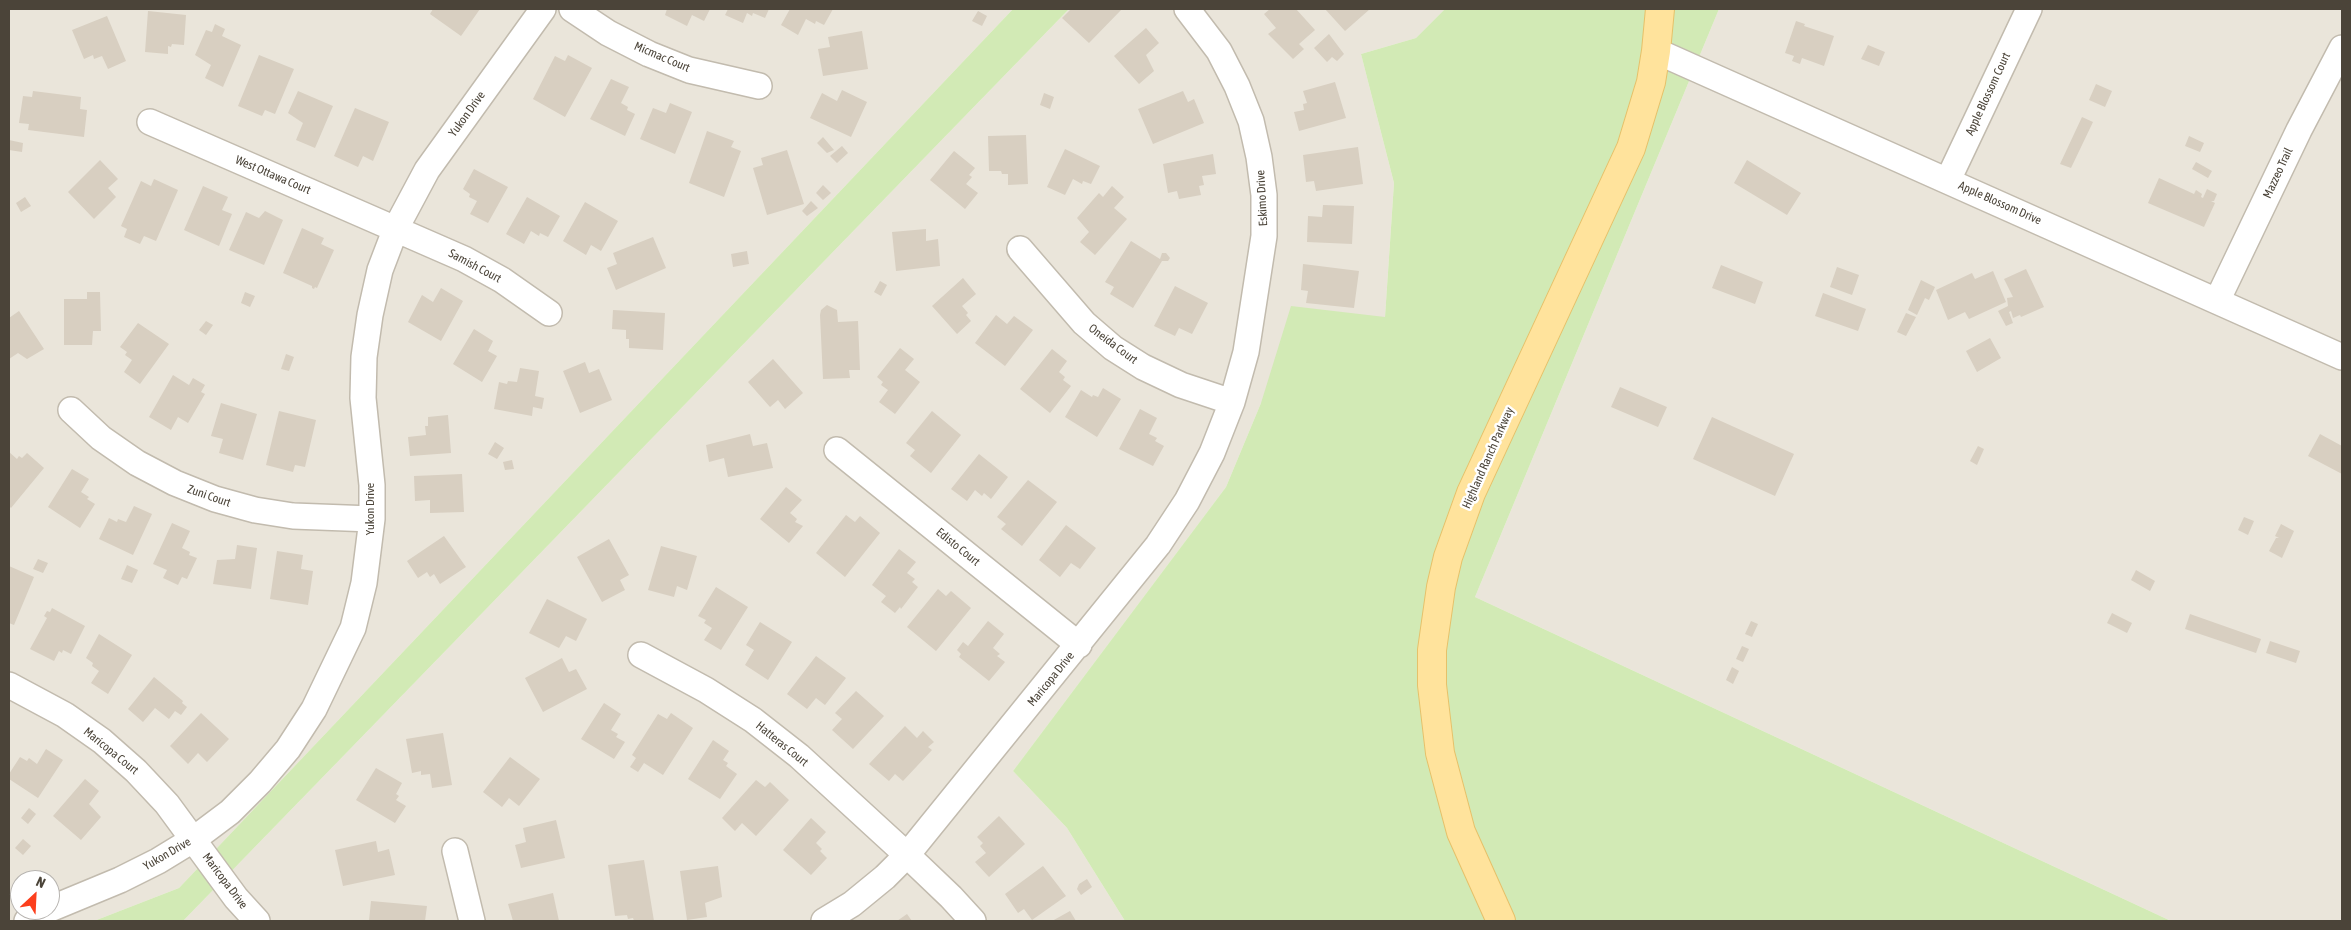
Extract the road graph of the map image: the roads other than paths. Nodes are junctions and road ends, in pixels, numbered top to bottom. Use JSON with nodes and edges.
{"nodes":[{"id":1,"x":543,"y":9,"type":"edge"},
{"id":2,"x":572,"y":9,"type":"edge"},
{"id":3,"x":1660,"y":9,"type":"edge"},
{"id":4,"x":2029,"y":9,"type":"edge"},
{"id":5,"x":1198,"y":12,"type":"edge"},
{"id":6,"x":2342,"y":48,"type":"edge"},
{"id":7,"x":1656,"y":51,"type":"junction"},
{"id":8,"x":759,"y":86,"type":"dead end"},
{"id":9,"x":150,"y":122,"type":"dead end"},
{"id":10,"x":1948,"y":180,"type":"junction"},
{"id":11,"x":396,"y":228,"type":"junction"},
{"id":12,"x":1020,"y":249,"type":"dead end"},
{"id":13,"x":2217,"y":301,"type":"junction"},
{"id":14,"x":549,"y":313,"type":"dead end"},
{"id":15,"x":2342,"y":357,"type":"edge"},
{"id":16,"x":1232,"y":402,"type":"junction"},
{"id":17,"x":71,"y":410,"type":"dead end"},
{"id":18,"x":837,"y":450,"type":"dead end"},
{"id":19,"x":372,"y":519,"type":"junction"},
{"id":20,"x":1079,"y":645,"type":"junction"},
{"id":21,"x":641,"y":655,"type":"dead end"},
{"id":22,"x":9,"y":685,"type":"edge"},
{"id":23,"x":194,"y":839,"type":"junction"},
{"id":24,"x":455,"y":851,"type":"dead end"},
{"id":25,"x":907,"y":855,"type":"junction"},
{"id":26,"x":60,"y":905,"type":"edge"},
{"id":27,"x":257,"y":921,"type":"edge"},
{"id":28,"x":472,"y":921,"type":"edge"},
{"id":29,"x":824,"y":921,"type":"edge"},
{"id":30,"x":973,"y":921,"type":"edge"},
{"id":31,"x":1501,"y":921,"type":"edge"}],
"edges":[{"from":1,"to":11,"type":"street","name":"Yukon Drive"},
{"from":2,"to":8,"type":"street","name":"Micmac Court"},
{"from":3,"to":7,"type":"main road","name":"Highland Ranch Parkway"},
{"from":4,"to":10,"type":"street","name":"Apple Blossom Court"},
{"from":5,"to":16,"type":"street","name":"Eskimo Drive"},
{"from":6,"to":13,"type":"street","name":"Mazzeo Trail"},
{"from":7,"to":10,"type":"street","name":"Apple Blossom Drive"},
{"from":7,"to":31,"type":"main road","name":"Highland Ranch Parkway"},
{"from":9,"to":11,"type":"street","name":"West Ottawa Court"},
{"from":10,"to":13,"type":"street","name":"Apple Blossom Drive"},
{"from":11,"to":14,"type":"street","name":"Samish Court"},
{"from":11,"to":19,"type":"street","name":"Yukon Drive"},
{"from":12,"to":16,"type":"street","name":"Oneida Court"},
{"from":13,"to":15,"type":"street","name":"Apple Blossom Drive"},
{"from":16,"to":20,"type":"street","name":"Maricopa Drive"},
{"from":17,"to":19,"type":"street","name":"Zuni Court"},
{"from":18,"to":20,"type":"street","name":"Edisto Court"},
{"from":19,"to":23,"type":"street","name":"Yukon Drive"},
{"from":20,"to":25,"type":"street","name":"Maricopa Drive"},
{"from":21,"to":25,"type":"street","name":"Hatteras Court"},
{"from":22,"to":23,"type":"street","name":"Maricopa Court"},
{"from":23,"to":26,"type":"street","name":"Yukon Drive"},
{"from":23,"to":27,"type":"street","name":"Maricopa Drive"},
{"from":24,"to":28,"type":"street"},
{"from":25,"to":29,"type":"street","name":"Maricopa Drive"},
{"from":25,"to":30,"type":"street","name":"Hatteras Court"}]}
